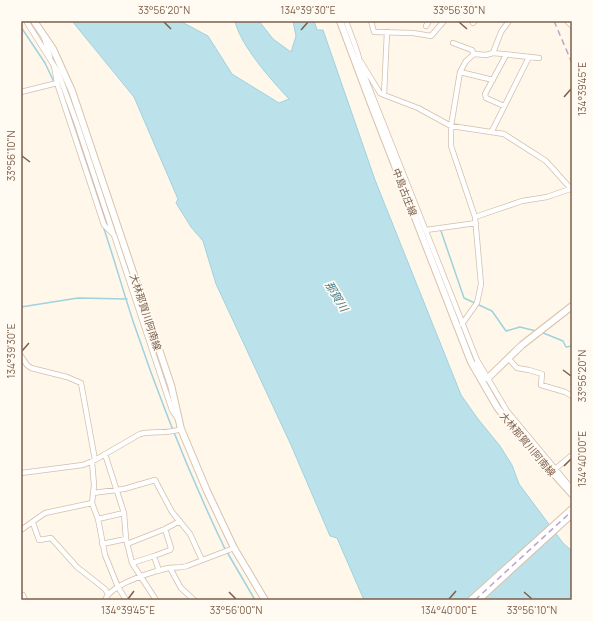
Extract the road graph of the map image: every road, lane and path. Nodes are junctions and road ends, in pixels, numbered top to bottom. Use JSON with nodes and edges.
{"nodes":[{"id":1,"x":26,"y":21,"type":"edge"},
{"id":2,"x":34,"y":21,"type":"edge"},
{"id":3,"x":340,"y":21,"type":"edge"},
{"id":4,"x":346,"y":21,"type":"edge"},
{"id":5,"x":371,"y":21,"type":"edge"},
{"id":6,"x":429,"y":21,"type":"edge"},
{"id":7,"x":444,"y":21,"type":"edge"},
{"id":8,"x":509,"y":21,"type":"edge"},
{"id":9,"x":567,"y":21,"type":"edge"},
{"id":10,"x":426,"y":26,"type":"dead end"},
{"id":11,"x":572,"y":26,"type":"edge"},
{"id":12,"x":387,"y":32,"type":"junction"},
{"id":13,"x":44,"y":35,"type":"junction"},
{"id":14,"x":453,"y":43,"type":"dead end"},
{"id":15,"x":349,"y":46,"type":"junction"},
{"id":16,"x":493,"y":53,"type":"junction"},
{"id":17,"x":474,"y":54,"type":"junction"},
{"id":18,"x":506,"y":55,"type":"junction"},
{"id":19,"x":529,"y":57,"type":"junction"},
{"id":20,"x":539,"y":58,"type":"dead end"},
{"id":21,"x":360,"y":61,"type":"junction"},
{"id":22,"x":53,"y":64,"type":"junction"},
{"id":23,"x":460,"y":72,"type":"junction"},
{"id":24,"x":493,"y":80,"type":"junction"},
{"id":25,"x":57,"y":83,"type":"junction"},
{"id":26,"x":21,"y":92,"type":"edge"},
{"id":27,"x":384,"y":95,"type":"junction"},
{"id":28,"x":504,"y":106,"type":"junction"},
{"id":29,"x":450,"y":126,"type":"junction"},
{"id":30,"x":492,"y":131,"type":"junction"},
{"id":31,"x":571,"y":189,"type":"edge"},
{"id":32,"x":475,"y":217,"type":"junction"},
{"id":33,"x":476,"y":223,"type":"junction"},
{"id":34,"x":426,"y":230,"type":"junction"},
{"id":35,"x":114,"y":234,"type":"junction"},
{"id":36,"x":572,"y":306,"type":"edge"},
{"id":37,"x":462,"y":324,"type":"junction"},
{"id":38,"x":21,"y":356,"type":"edge"},
{"id":39,"x":508,"y":358,"type":"junction"},
{"id":40,"x":471,"y":362,"type":"junction"},
{"id":41,"x":488,"y":378,"type":"junction"},
{"id":42,"x":572,"y":396,"type":"edge"},
{"id":43,"x":178,"y":419,"type":"junction"},
{"id":44,"x":179,"y":429,"type":"junction"},
{"id":45,"x":105,"y":454,"type":"junction"},
{"id":46,"x":572,"y":455,"type":"edge"},
{"id":47,"x":94,"y":461,"type":"junction"},
{"id":48,"x":554,"y":470,"type":"junction"},
{"id":49,"x":21,"y":473,"type":"edge"},
{"id":50,"x":572,"y":489,"type":"edge"},
{"id":51,"x":117,"y":490,"type":"junction"},
{"id":52,"x":93,"y":493,"type":"junction"},
{"id":53,"x":572,"y":494,"type":"edge"},
{"id":54,"x":92,"y":503,"type":"junction"},
{"id":55,"x":572,"y":509,"type":"edge"},
{"id":56,"x":124,"y":513,"type":"junction"},
{"id":57,"x":572,"y":514,"type":"edge"},
{"id":58,"x":98,"y":519,"type":"junction"},
{"id":59,"x":180,"y":521,"type":"junction"},
{"id":60,"x":33,"y":523,"type":"junction"},
{"id":61,"x":164,"y":529,"type":"junction"},
{"id":62,"x":21,"y":530,"type":"edge"},
{"id":63,"x":126,"y":541,"type":"junction"},
{"id":64,"x":102,"y":544,"type":"junction"},
{"id":65,"x":234,"y":548,"type":"junction"},
{"id":66,"x":154,"y":556,"type":"junction"},
{"id":67,"x":202,"y":560,"type":"junction"},
{"id":68,"x":132,"y":563,"type":"junction"},
{"id":69,"x":170,"y":568,"type":"junction"},
{"id":70,"x":159,"y":571,"type":"junction"},
{"id":71,"x":141,"y":577,"type":"junction"},
{"id":72,"x":118,"y":587,"type":"junction"},
{"id":73,"x":108,"y":594,"type":"junction"},
{"id":74,"x":21,"y":596,"type":"edge"},
{"id":75,"x":25,"y":600,"type":"edge"},
{"id":76,"x":105,"y":600,"type":"edge"},
{"id":77,"x":126,"y":600,"type":"edge"},
{"id":78,"x":156,"y":600,"type":"edge"},
{"id":79,"x":194,"y":600,"type":"edge"},
{"id":80,"x":265,"y":600,"type":"edge"},
{"id":81,"x":471,"y":600,"type":"edge"},
{"id":82,"x":478,"y":600,"type":"edge"}],
"edges":[{"from":1,"to":22,"type":"street"},
{"from":2,"to":13,"type":"main road","name":"大林那賀川阿南線"},
{"from":3,"to":15,"type":"main road","name":"中島古庄線"},
{"from":4,"to":21,"type":"street"},
{"from":5,"to":12,"type":"street"},
{"from":6,"to":10,"type":"street"},
{"from":7,"to":12,"type":"street"},
{"from":8,"to":16,"type":"street"},
{"from":9,"to":11,"type":"street"},
{"from":12,"to":27,"type":"street"},
{"from":13,"to":22,"type":"street"},
{"from":13,"to":43,"type":"main road","name":"大林那賀川阿南線"},
{"from":14,"to":17,"type":"street"},
{"from":15,"to":21,"type":"street"},
{"from":15,"to":40,"type":"main road","name":"中島古庄線"},
{"from":16,"to":17,"type":"street"},
{"from":16,"to":18,"type":"street"},
{"from":17,"to":23,"type":"street"},
{"from":18,"to":19,"type":"street"},
{"from":18,"to":24,"type":"street"},
{"from":19,"to":20,"type":"street"},
{"from":19,"to":28,"type":"street"},
{"from":21,"to":27,"type":"street"},
{"from":21,"to":34,"type":"street"},
{"from":22,"to":25,"type":"street"},
{"from":22,"to":35,"type":"street"},
{"from":23,"to":24,"type":"street"},
{"from":23,"to":29,"type":"street"},
{"from":24,"to":28,"type":"street"},
{"from":25,"to":26,"type":"street"},
{"from":25,"to":35,"type":"street"},
{"from":27,"to":29,"type":"street"},
{"from":28,"to":30,"type":"street"},
{"from":29,"to":30,"type":"street"},
{"from":29,"to":32,"type":"street"},
{"from":30,"to":31,"type":"street"},
{"from":31,"to":32,"type":"street"},
{"from":32,"to":33,"type":"street"},
{"from":33,"to":34,"type":"street"},
{"from":33,"to":37,"type":"street"},
{"from":34,"to":37,"type":"street"},
{"from":35,"to":43,"type":"street"},
{"from":36,"to":39,"type":"main road"},
{"from":37,"to":41,"type":"street"},
{"from":38,"to":47,"type":"street"},
{"from":39,"to":41,"type":"main road"},
{"from":39,"to":42,"type":"street"},
{"from":40,"to":41,"type":"main road"},
{"from":40,"to":53,"type":"main road","name":"大林那賀川阿南線"},
{"from":41,"to":48,"type":"street"},
{"from":43,"to":44,"type":"main road","name":"大林那賀川阿南線"},
{"from":44,"to":45,"type":"street"},
{"from":44,"to":65,"type":"main road","name":"大林那賀川阿南線"},
{"from":45,"to":47,"type":"street"},
{"from":45,"to":51,"type":"street"},
{"from":46,"to":48,"type":"street"},
{"from":47,"to":49,"type":"street"},
{"from":47,"to":52,"type":"street"},
{"from":48,"to":50,"type":"street"},
{"from":51,"to":52,"type":"street"},
{"from":51,"to":56,"type":"street"},
{"from":51,"to":59,"type":"street"},
{"from":52,"to":54,"type":"street"},
{"from":54,"to":58,"type":"street"},
{"from":54,"to":60,"type":"street"},
{"from":55,"to":81,"type":"main road"},
{"from":56,"to":58,"type":"street"},
{"from":56,"to":63,"type":"street"},
{"from":57,"to":82,"type":"main road"},
{"from":58,"to":64,"type":"street"},
{"from":59,"to":61,"type":"street"},
{"from":59,"to":67,"type":"street"},
{"from":60,"to":62,"type":"street"},
{"from":60,"to":73,"type":"street"},
{"from":61,"to":63,"type":"street"},
{"from":61,"to":66,"type":"street"},
{"from":63,"to":64,"type":"street"},
{"from":63,"to":68,"type":"street"},
{"from":64,"to":72,"type":"street"},
{"from":65,"to":67,"type":"street"},
{"from":65,"to":80,"type":"main road","name":"大林那賀川阿南線"},
{"from":66,"to":68,"type":"street"},
{"from":66,"to":70,"type":"street"},
{"from":67,"to":69,"type":"street"},
{"from":68,"to":71,"type":"street"},
{"from":69,"to":70,"type":"street"},
{"from":69,"to":79,"type":"street"},
{"from":70,"to":71,"type":"street"},
{"from":71,"to":72,"type":"street"},
{"from":71,"to":78,"type":"street"},
{"from":72,"to":73,"type":"street"},
{"from":72,"to":77,"type":"street"},
{"from":73,"to":76,"type":"street"},
{"from":74,"to":75,"type":"street"}]}
